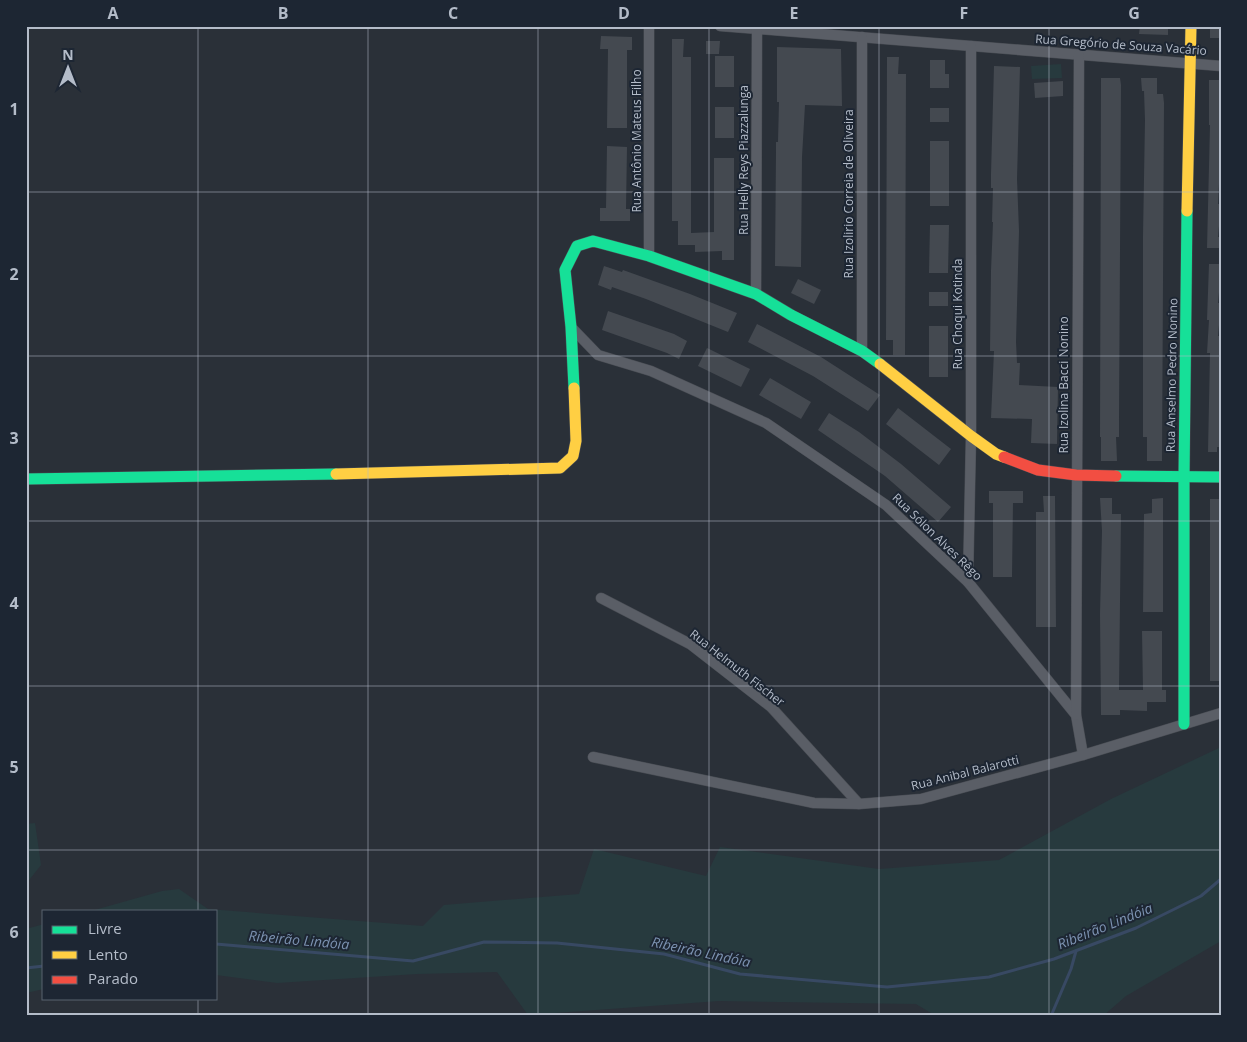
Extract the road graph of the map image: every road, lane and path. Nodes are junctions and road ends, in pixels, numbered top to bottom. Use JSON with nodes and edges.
{"nodes":[{"id":1,"x":649,"y":26,"type":"edge"},
{"id":2,"x":720,"y":26,"type":"edge"},
{"id":3,"x":1191,"y":26,"type":"edge"},
{"id":4,"x":757,"y":28,"type":"edge"},
{"id":5,"x":862,"y":37,"type":"junction"},
{"id":6,"x":971,"y":46,"type":"junction"},
{"id":7,"x":1079,"y":55,"type":"junction"},
{"id":8,"x":1189,"y":63,"type":"junction"},
{"id":9,"x":1221,"y":66,"type":"edge"},
{"id":10,"x":649,"y":256,"type":"junction"},
{"id":11,"x":756,"y":294,"type":"junction"},
{"id":12,"x":571,"y":327,"type":"junction"},
{"id":13,"x":862,"y":351,"type":"junction"},
{"id":14,"x":971,"y":436,"type":"junction"},
{"id":15,"x":1076,"y":475,"type":"junction"},
{"id":16,"x":1221,"y":477,"type":"edge"},
{"id":17,"x":1184,"y":478,"type":"junction"},
{"id":18,"x":26,"y":479,"type":"edge"},
{"id":19,"x":968,"y":582,"type":"junction"},
{"id":20,"x":601,"y":598,"type":"dead end"},
{"id":21,"x":1221,"y":713,"type":"edge"},
{"id":22,"x":1076,"y":715,"type":"junction"},
{"id":23,"x":1184,"y":724,"type":"junction"},
{"id":24,"x":1083,"y":755,"type":"junction"},
{"id":25,"x":593,"y":757,"type":"dead end"},
{"id":26,"x":860,"y":804,"type":"junction"}],
"edges":[{"from":1,"to":10,"type":"street","name":"Rua Antônio Mateus Filho"},
{"from":2,"to":4,"type":"street","name":"Rua Gregório de Souza Vacário"},
{"from":3,"to":8,"type":"street","name":"Rua Anselmo Pedro Nonino"},
{"from":4,"to":5,"type":"street","name":"Rua Gregório de Souza Vacário"},
{"from":4,"to":11,"type":"street","name":"Rua Helly Reys Piazzalunga"},
{"from":5,"to":6,"type":"street","name":"Rua Gregório de Souza Vacário"},
{"from":5,"to":13,"type":"street","name":"Rua Izolirio Correia de Oliveira"},
{"from":6,"to":7,"type":"street","name":"Rua Gregório de Souza Vacário"},
{"from":6,"to":14,"type":"street","name":"Rua Choqui Kotinda"},
{"from":7,"to":8,"type":"street","name":"Rua Gregório de Souza Vacário"},
{"from":7,"to":15,"type":"street","name":"Rua Izolina Bacci Nonino"},
{"from":8,"to":9,"type":"street","name":"Rua Gregório de Souza Vacário"},
{"from":8,"to":17,"type":"street","name":"Rua Anselmo Pedro Nonino"},
{"from":10,"to":11,"type":"street"},
{"from":10,"to":12,"type":"street"},
{"from":11,"to":13,"type":"street"},
{"from":12,"to":18,"type":"street"},
{"from":12,"to":19,"type":"street","name":"Rua Sólon Alves Rêgo"},
{"from":13,"to":14,"type":"street"},
{"from":14,"to":15,"type":"street"},
{"from":14,"to":19,"type":"street","name":"Rua Choqui Kotinda"},
{"from":15,"to":17,"type":"street"},
{"from":15,"to":22,"type":"street","name":"Rua Izolina Bacci Nonino"},
{"from":16,"to":17,"type":"street"},
{"from":17,"to":23,"type":"street","name":"Rua Anselmo Pedro Nonino"},
{"from":19,"to":22,"type":"street","name":"Rua Sólon Alves Rêgo"},
{"from":20,"to":26,"type":"street","name":"Rua Helmuth Fischer"},
{"from":21,"to":23,"type":"street","name":"Rua Anibal Balarotti"},
{"from":22,"to":24,"type":"street","name":"Rua Sólon Alves Rêgo"},
{"from":23,"to":24,"type":"street","name":"Rua Anibal Balarotti"},
{"from":24,"to":26,"type":"street","name":"Rua Anibal Balarotti"},
{"from":25,"to":26,"type":"street","name":"Rua Anibal Balarotti"}]}
